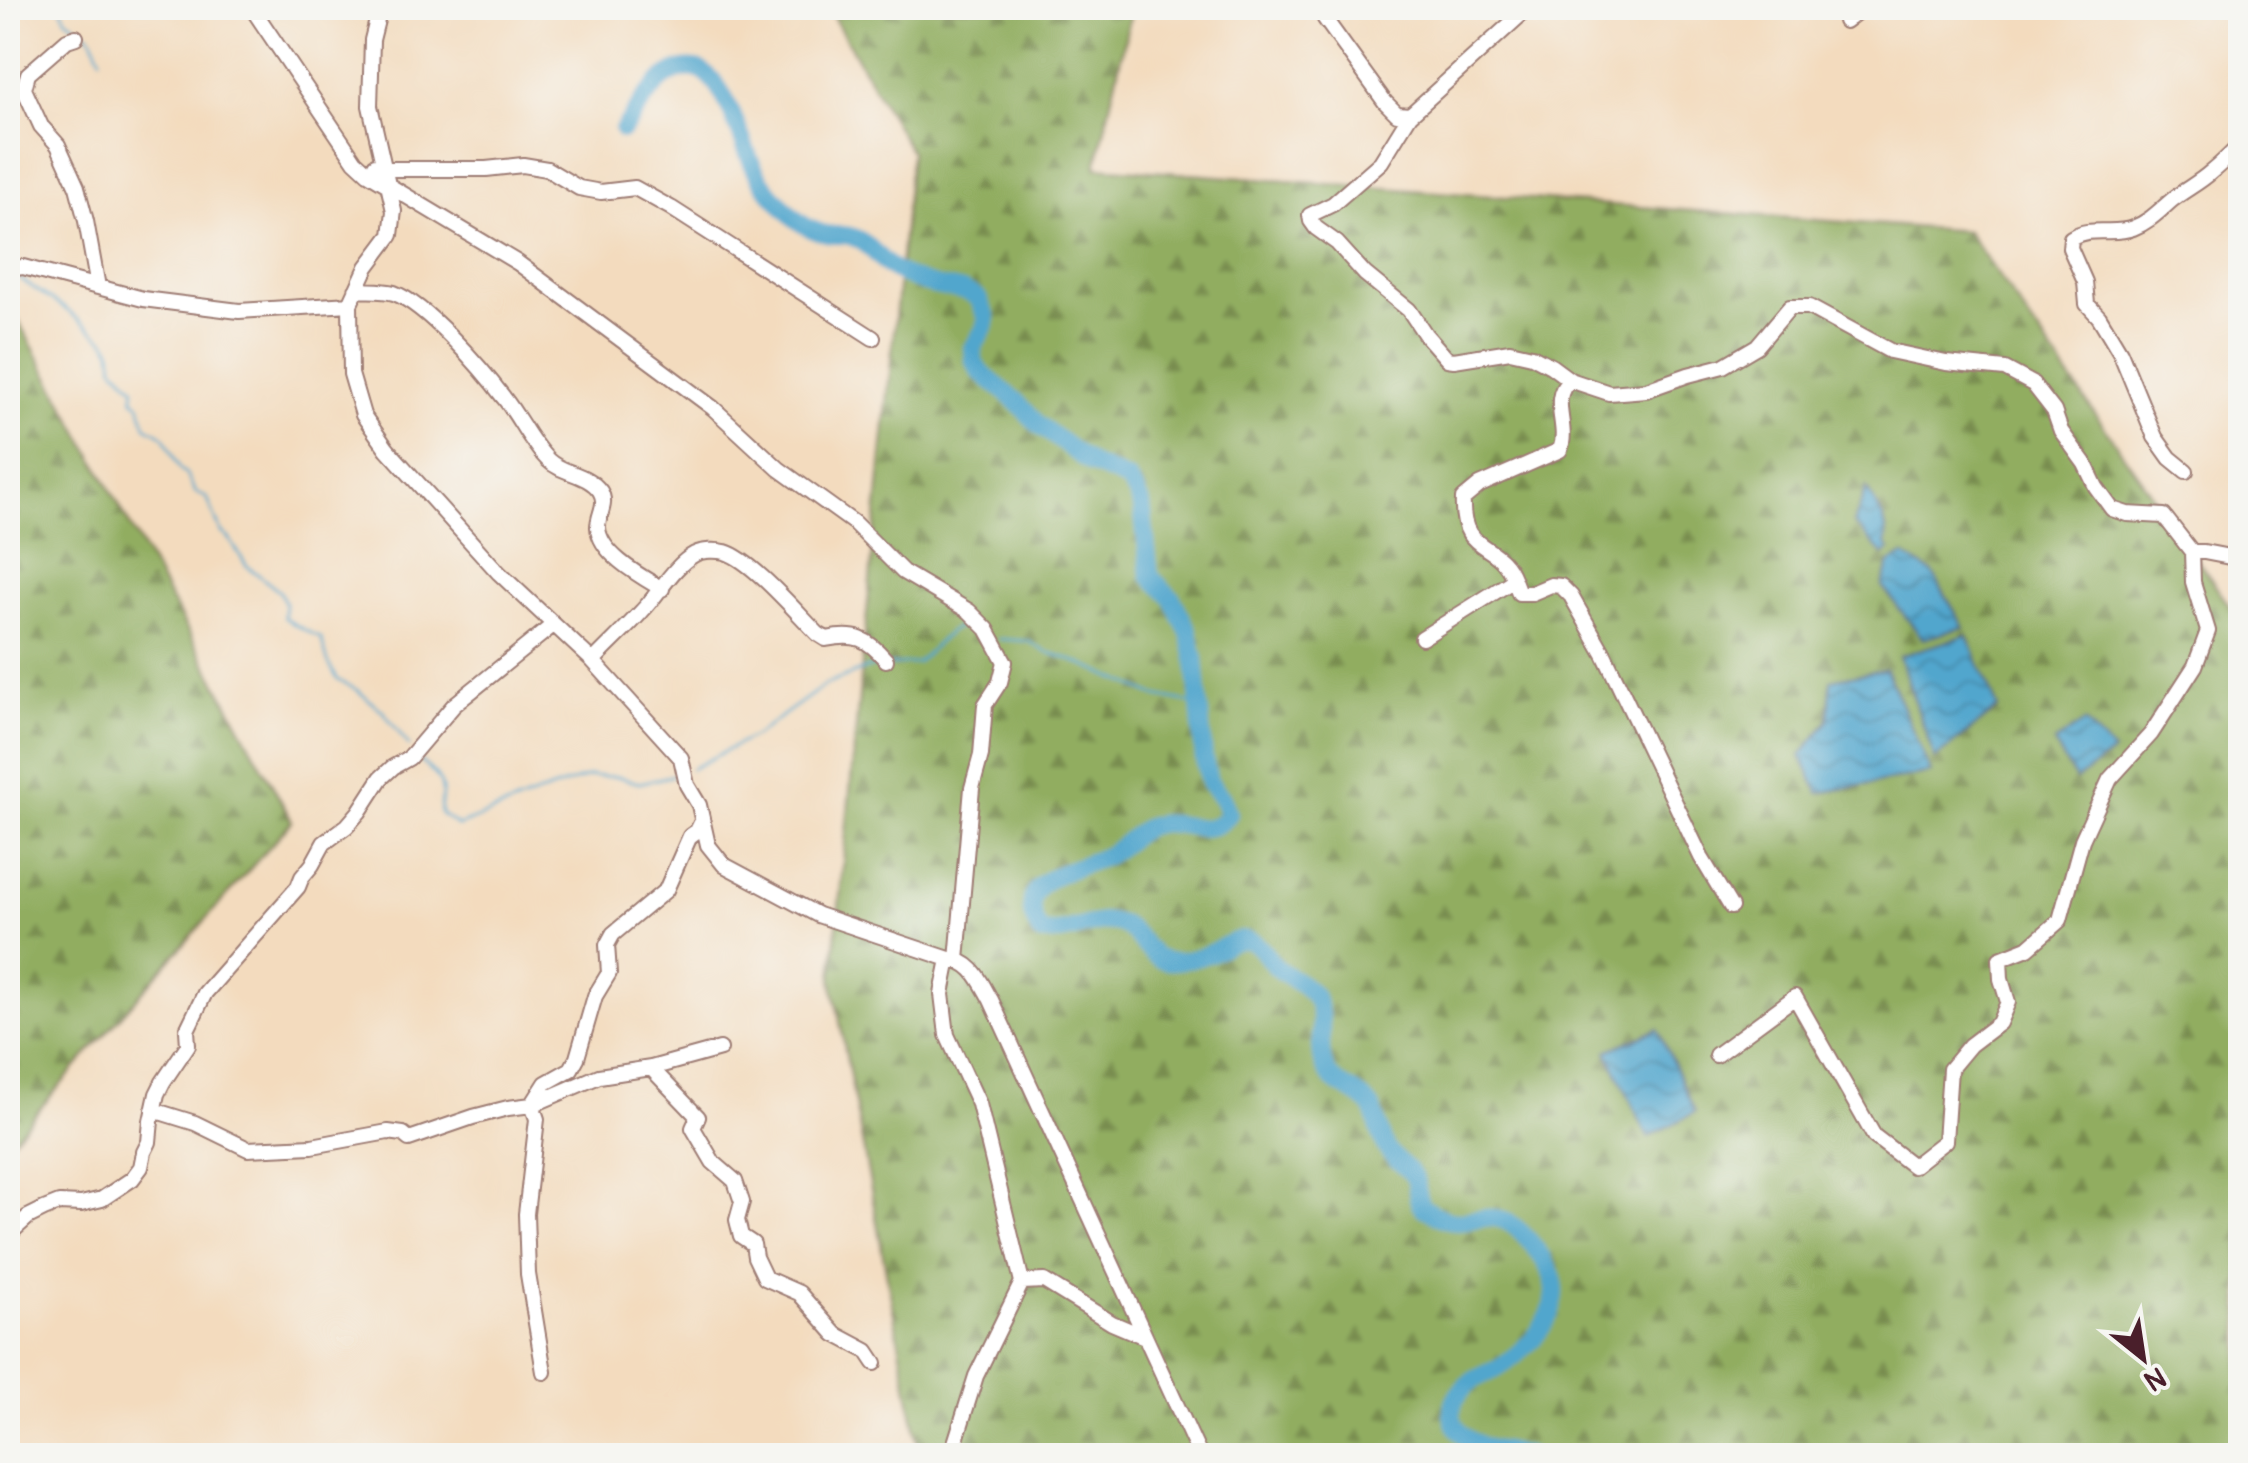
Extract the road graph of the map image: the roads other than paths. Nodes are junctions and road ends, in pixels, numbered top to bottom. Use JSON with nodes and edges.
{"nodes":[{"id":1,"x":252,"y":8,"type":"edge"},
{"id":2,"x":380,"y":8,"type":"edge"},
{"id":3,"x":1320,"y":8,"type":"edge"},
{"id":4,"x":1528,"y":8,"type":"edge"},
{"id":5,"x":1862,"y":8,"type":"edge"},
{"id":6,"x":1845,"y":21,"type":"dead end"},
{"id":7,"x":76,"y":37,"type":"dead end"},
{"id":8,"x":1410,"y":115,"type":"junction"},
{"id":9,"x":2240,"y":145,"type":"edge"},
{"id":10,"x":385,"y":176,"type":"junction"},
{"id":11,"x":8,"y":269,"type":"edge"},
{"id":12,"x":98,"y":287,"type":"junction"},
{"id":13,"x":353,"y":297,"type":"junction"},
{"id":14,"x":873,"y":338,"type":"dead end"},
{"id":15,"x":1570,"y":380,"type":"junction"},
{"id":16,"x":2186,"y":470,"type":"dead end"},
{"id":17,"x":2192,"y":552,"type":"junction"},
{"id":18,"x":2240,"y":558,"type":"edge"},
{"id":19,"x":1514,"y":580,"type":"junction"},
{"id":20,"x":662,"y":589,"type":"junction"},
{"id":21,"x":553,"y":626,"type":"junction"},
{"id":22,"x":1422,"y":638,"type":"dead end"},
{"id":23,"x":886,"y":660,"type":"dead end"},
{"id":24,"x":593,"y":661,"type":"junction"},
{"id":25,"x":702,"y":821,"type":"junction"},
{"id":26,"x":1732,"y":908,"type":"dead end"},
{"id":27,"x":953,"y":959,"type":"junction"},
{"id":28,"x":720,"y":1049,"type":"dead end"},
{"id":29,"x":1716,"y":1056,"type":"dead end"},
{"id":30,"x":651,"y":1068,"type":"junction"},
{"id":31,"x":532,"y":1105,"type":"junction"},
{"id":32,"x":153,"y":1110,"type":"junction"},
{"id":33,"x":8,"y":1235,"type":"edge"},
{"id":34,"x":1022,"y":1282,"type":"junction"},
{"id":35,"x":1145,"y":1337,"type":"junction"},
{"id":36,"x":874,"y":1363,"type":"dead end"},
{"id":37,"x":544,"y":1372,"type":"dead end"},
{"id":38,"x":956,"y":1456,"type":"edge"},
{"id":39,"x":1200,"y":1456,"type":"edge"}],
"edges":[{"from":1,"to":10,"type":"street"},
{"from":2,"to":10,"type":"street"},
{"from":3,"to":8,"type":"street"},
{"from":4,"to":8,"type":"street"},
{"from":5,"to":6,"type":"street"},
{"from":7,"to":12,"type":"street"},
{"from":8,"to":15,"type":"street"},
{"from":9,"to":16,"type":"street"},
{"from":10,"to":13,"type":"street"},
{"from":10,"to":14,"type":"street"},
{"from":10,"to":27,"type":"street"},
{"from":11,"to":12,"type":"street"},
{"from":12,"to":13,"type":"street"},
{"from":13,"to":20,"type":"street"},
{"from":13,"to":21,"type":"street"},
{"from":15,"to":17,"type":"street"},
{"from":15,"to":19,"type":"street"},
{"from":17,"to":18,"type":"street"},
{"from":17,"to":29,"type":"street"},
{"from":19,"to":22,"type":"street"},
{"from":19,"to":26,"type":"street"},
{"from":20,"to":23,"type":"street"},
{"from":20,"to":24,"type":"street"},
{"from":21,"to":24,"type":"street"},
{"from":21,"to":32,"type":"street"},
{"from":24,"to":25,"type":"street"},
{"from":25,"to":27,"type":"street"},
{"from":25,"to":31,"type":"street"},
{"from":27,"to":34,"type":"street"},
{"from":27,"to":35,"type":"street"},
{"from":28,"to":30,"type":"street"},
{"from":30,"to":31,"type":"street"},
{"from":30,"to":36,"type":"street"},
{"from":31,"to":32,"type":"street"},
{"from":31,"to":37,"type":"street"},
{"from":32,"to":33,"type":"street"},
{"from":34,"to":35,"type":"street"},
{"from":34,"to":38,"type":"street"},
{"from":35,"to":39,"type":"street"}]}
